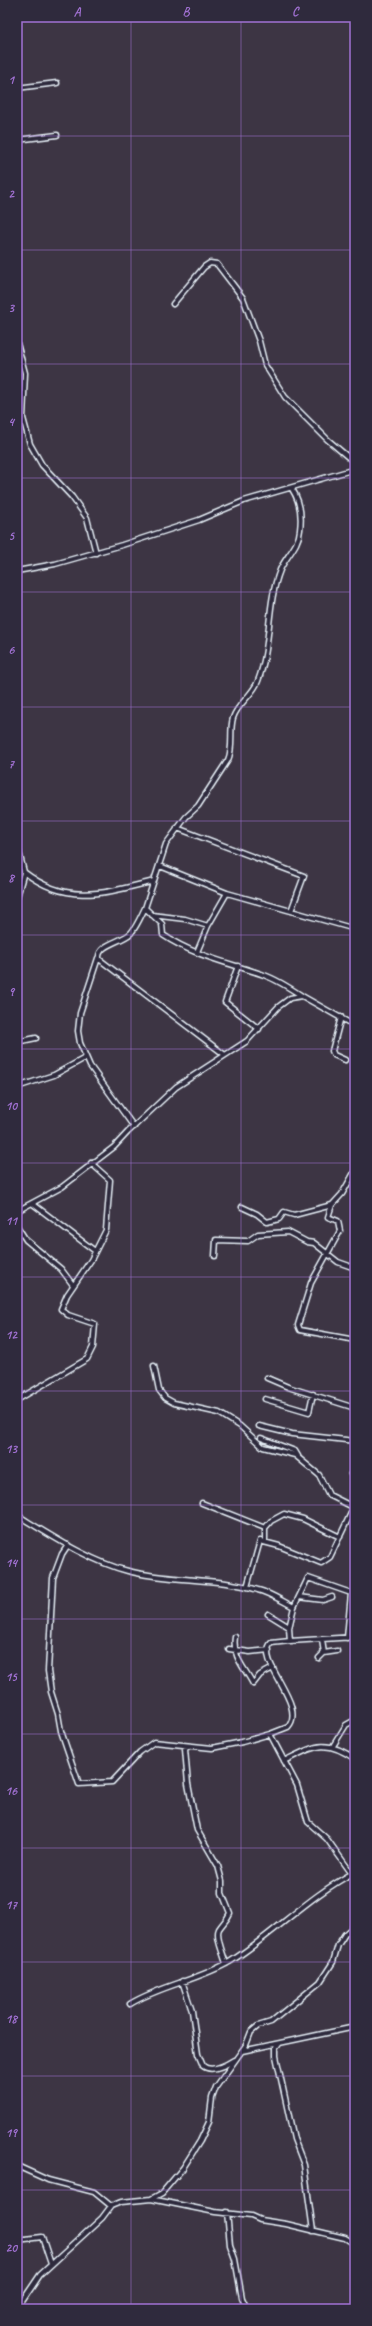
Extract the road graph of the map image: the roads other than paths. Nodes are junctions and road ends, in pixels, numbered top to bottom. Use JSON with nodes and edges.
{"nodes":[{"id":1,"x":57,"y":83,"type":"dead end"},
{"id":2,"x":17,"y":88,"type":"edge"},
{"id":3,"x":57,"y":135,"type":"dead end"},
{"id":4,"x":17,"y":140,"type":"edge"},
{"id":5,"x":173,"y":304,"type":"dead end"},
{"id":6,"x":17,"y":343,"type":"edge"},
{"id":7,"x":23,"y":404,"type":"junction"},
{"id":8,"x":17,"y":412,"type":"edge"},
{"id":9,"x":355,"y":463,"type":"edge"},
{"id":10,"x":355,"y":469,"type":"edge"},
{"id":11,"x":292,"y":489,"type":"junction"},
{"id":12,"x":96,"y":553,"type":"junction"},
{"id":13,"x":17,"y":571,"type":"edge"},
{"id":14,"x":17,"y":824,"type":"edge"},
{"id":15,"x":177,"y":828,"type":"junction"},
{"id":16,"x":17,"y":836,"type":"edge"},
{"id":17,"x":17,"y":844,"type":"edge"},
{"id":18,"x":160,"y":866,"type":"junction"},
{"id":19,"x":24,"y":872,"type":"junction"},
{"id":20,"x":154,"y":881,"type":"junction"},
{"id":21,"x":226,"y":893,"type":"junction"},
{"id":22,"x":17,"y":897,"type":"edge"},
{"id":23,"x":145,"y":908,"type":"junction"},
{"id":24,"x":291,"y":911,"type":"junction"},
{"id":25,"x":150,"y":914,"type":"junction"},
{"id":26,"x":208,"y":926,"type":"junction"},
{"id":27,"x":355,"y":929,"type":"edge"},
{"id":28,"x":197,"y":952,"type":"junction"},
{"id":29,"x":98,"y":958,"type":"junction"},
{"id":30,"x":238,"y":966,"type":"junction"},
{"id":31,"x":302,"y":996,"type":"junction"},
{"id":32,"x":341,"y":1017,"type":"junction"},
{"id":33,"x":355,"y":1026,"type":"edge"},
{"id":34,"x":259,"y":1029,"type":"junction"},
{"id":35,"x":36,"y":1038,"type":"dead end"},
{"id":36,"x":17,"y":1042,"type":"edge"},
{"id":37,"x":225,"y":1055,"type":"junction"},
{"id":38,"x":85,"y":1058,"type":"junction"},
{"id":39,"x":345,"y":1060,"type":"dead end"},
{"id":40,"x":17,"y":1087,"type":"edge"},
{"id":41,"x":134,"y":1127,"type":"junction"},
{"id":42,"x":91,"y":1163,"type":"junction"},
{"id":43,"x":355,"y":1171,"type":"edge"},
{"id":44,"x":33,"y":1204,"type":"junction"},
{"id":45,"x":332,"y":1205,"type":"junction"},
{"id":46,"x":242,"y":1207,"type":"dead end"},
{"id":47,"x":17,"y":1211,"type":"edge"},
{"id":48,"x":17,"y":1226,"type":"edge"},
{"id":49,"x":96,"y":1251,"type":"junction"},
{"id":50,"x":326,"y":1254,"type":"junction"},
{"id":51,"x":215,"y":1256,"type":"dead end"},
{"id":52,"x":355,"y":1268,"type":"edge"},
{"id":53,"x":73,"y":1284,"type":"junction"},
{"id":54,"x":355,"y":1340,"type":"edge"},
{"id":55,"x":154,"y":1366,"type":"dead end"},
{"id":56,"x":267,"y":1378,"type":"dead end"},
{"id":57,"x":313,"y":1394,"type":"junction"},
{"id":58,"x":265,"y":1399,"type":"dead end"},
{"id":59,"x":17,"y":1400,"type":"edge"},
{"id":60,"x":355,"y":1408,"type":"edge"},
{"id":61,"x":260,"y":1426,"type":"dead end"},
{"id":62,"x":261,"y":1438,"type":"dead end"},
{"id":63,"x":355,"y":1441,"type":"edge"},
{"id":64,"x":298,"y":1457,"type":"junction"},
{"id":65,"x":350,"y":1474,"type":"dead end"},
{"id":66,"x":355,"y":1478,"type":"edge"},
{"id":67,"x":202,"y":1504,"type":"dead end"},
{"id":68,"x":355,"y":1509,"type":"edge"},
{"id":69,"x":17,"y":1515,"type":"edge"},
{"id":70,"x":265,"y":1528,"type":"junction"},
{"id":71,"x":340,"y":1536,"type":"junction"},
{"id":72,"x":265,"y":1541,"type":"junction"},
{"id":73,"x":68,"y":1545,"type":"junction"},
{"id":74,"x":247,"y":1587,"type":"junction"},
{"id":75,"x":299,"y":1597,"type":"junction"},
{"id":76,"x":332,"y":1598,"type":"dead end"},
{"id":77,"x":294,"y":1607,"type":"junction"},
{"id":78,"x":268,"y":1614,"type":"dead end"},
{"id":79,"x":289,"y":1627,"type":"junction"},
{"id":80,"x":235,"y":1637,"type":"dead end"},
{"id":81,"x":355,"y":1637,"type":"edge"},
{"id":82,"x":346,"y":1638,"type":"junction"},
{"id":83,"x":322,"y":1640,"type":"junction"},
{"id":84,"x":290,"y":1641,"type":"junction"},
{"id":85,"x":229,"y":1648,"type":"dead end"},
{"id":86,"x":236,"y":1650,"type":"junction"},
{"id":87,"x":269,"y":1650,"type":"junction"},
{"id":88,"x":337,"y":1651,"type":"dead end"},
{"id":89,"x":324,"y":1653,"type":"junction"},
{"id":90,"x":319,"y":1658,"type":"dead end"},
{"id":91,"x":273,"y":1668,"type":"junction"},
{"id":92,"x":355,"y":1720,"type":"edge"},
{"id":93,"x":270,"y":1734,"type":"junction"},
{"id":94,"x":189,"y":1746,"type":"junction"},
{"id":95,"x":333,"y":1746,"type":"junction"},
{"id":96,"x":355,"y":1759,"type":"edge"},
{"id":97,"x":284,"y":1762,"type":"junction"},
{"id":98,"x":353,"y":1873,"type":"edge"},
{"id":99,"x":355,"y":1925,"type":"edge"},
{"id":100,"x":226,"y":1964,"type":"junction"},
{"id":101,"x":182,"y":1981,"type":"junction"},
{"id":102,"x":130,"y":2004,"type":"dead end"},
{"id":103,"x":355,"y":2027,"type":"edge"},
{"id":104,"x":279,"y":2044,"type":"junction"},
{"id":105,"x":242,"y":2051,"type":"junction"},
{"id":106,"x":234,"y":2059,"type":"junction"},
{"id":107,"x":17,"y":2166,"type":"edge"},
{"id":108,"x":151,"y":2199,"type":"junction"},
{"id":109,"x":111,"y":2206,"type":"junction"},
{"id":110,"x":227,"y":2212,"type":"junction"},
{"id":111,"x":313,"y":2231,"type":"junction"},
{"id":112,"x":17,"y":2240,"type":"edge"},
{"id":113,"x":355,"y":2244,"type":"edge"},
{"id":114,"x":51,"y":2264,"type":"junction"},
{"id":115,"x":17,"y":2309,"type":"edge"},
{"id":116,"x":247,"y":2309,"type":"edge"}],
"edges":[{"from":1,"to":2,"type":"street"},
{"from":3,"to":4,"type":"street"},
{"from":5,"to":9,"type":"street"},
{"from":6,"to":7,"type":"street"},
{"from":7,"to":8,"type":"street"},
{"from":7,"to":12,"type":"street"},
{"from":10,"to":11,"type":"street"},
{"from":11,"to":12,"type":"street"},
{"from":11,"to":15,"type":"street"},
{"from":12,"to":13,"type":"street"},
{"from":14,"to":16,"type":"street"},
{"from":15,"to":18,"type":"street"},
{"from":15,"to":24,"type":"street"},
{"from":17,"to":19,"type":"street"},
{"from":18,"to":20,"type":"street"},
{"from":18,"to":21,"type":"street"},
{"from":19,"to":20,"type":"street"},
{"from":19,"to":22,"type":"street"},
{"from":20,"to":23,"type":"street"},
{"from":21,"to":24,"type":"street"},
{"from":21,"to":26,"type":"street"},
{"from":23,"to":25,"type":"street"},
{"from":23,"to":29,"type":"street"},
{"from":24,"to":27,"type":"street"},
{"from":25,"to":26,"type":"street"},
{"from":25,"to":28,"type":"street"},
{"from":26,"to":28,"type":"street"},
{"from":28,"to":30,"type":"street"},
{"from":29,"to":37,"type":"street"},
{"from":29,"to":38,"type":"street"},
{"from":30,"to":31,"type":"street"},
{"from":30,"to":34,"type":"street"},
{"from":31,"to":32,"type":"street"},
{"from":31,"to":34,"type":"street"},
{"from":32,"to":33,"type":"street"},
{"from":32,"to":39,"type":"street"},
{"from":34,"to":37,"type":"street"},
{"from":35,"to":36,"type":"street"},
{"from":37,"to":41,"type":"street"},
{"from":38,"to":40,"type":"street"},
{"from":38,"to":41,"type":"street"},
{"from":41,"to":42,"type":"street"},
{"from":42,"to":44,"type":"street"},
{"from":42,"to":49,"type":"street"},
{"from":43,"to":45,"type":"street"},
{"from":44,"to":47,"type":"street"},
{"from":44,"to":49,"type":"street"},
{"from":45,"to":46,"type":"street"},
{"from":45,"to":50,"type":"street"},
{"from":48,"to":53,"type":"street"},
{"from":49,"to":53,"type":"street"},
{"from":50,"to":51,"type":"street"},
{"from":50,"to":52,"type":"street"},
{"from":50,"to":54,"type":"street"},
{"from":53,"to":59,"type":"street"},
{"from":55,"to":64,"type":"street"},
{"from":56,"to":57,"type":"street"},
{"from":57,"to":58,"type":"street"},
{"from":57,"to":60,"type":"street"},
{"from":61,"to":63,"type":"street"},
{"from":62,"to":64,"type":"street"},
{"from":64,"to":68,"type":"street"},
{"from":65,"to":66,"type":"street"},
{"from":67,"to":70,"type":"street"},
{"from":68,"to":71,"type":"street"},
{"from":69,"to":73,"type":"street"},
{"from":70,"to":71,"type":"street"},
{"from":70,"to":72,"type":"street"},
{"from":71,"to":72,"type":"street"},
{"from":72,"to":74,"type":"street"},
{"from":73,"to":74,"type":"street"},
{"from":73,"to":94,"type":"street"},
{"from":74,"to":77,"type":"street"},
{"from":75,"to":76,"type":"street"},
{"from":75,"to":77,"type":"street"},
{"from":75,"to":82,"type":"street"},
{"from":77,"to":79,"type":"street"},
{"from":78,"to":79,"type":"street"},
{"from":79,"to":84,"type":"street"},
{"from":80,"to":86,"type":"street"},
{"from":81,"to":82,"type":"street"},
{"from":82,"to":83,"type":"street"},
{"from":83,"to":84,"type":"street"},
{"from":83,"to":89,"type":"street"},
{"from":84,"to":87,"type":"street"},
{"from":85,"to":86,"type":"street"},
{"from":86,"to":87,"type":"street"},
{"from":86,"to":91,"type":"street"},
{"from":87,"to":91,"type":"street"},
{"from":88,"to":89,"type":"street"},
{"from":89,"to":90,"type":"street"},
{"from":91,"to":93,"type":"street"},
{"from":92,"to":95,"type":"street"},
{"from":93,"to":94,"type":"street"},
{"from":93,"to":97,"type":"street"},
{"from":94,"to":100,"type":"street"},
{"from":95,"to":96,"type":"street"},
{"from":95,"to":97,"type":"street"},
{"from":97,"to":98,"type":"street"},
{"from":98,"to":100,"type":"street"},
{"from":99,"to":105,"type":"street"},
{"from":100,"to":101,"type":"street"},
{"from":101,"to":102,"type":"street"},
{"from":101,"to":106,"type":"street"},
{"from":103,"to":104,"type":"street"},
{"from":104,"to":105,"type":"street"},
{"from":104,"to":111,"type":"street"},
{"from":105,"to":106,"type":"street"},
{"from":106,"to":108,"type":"street"},
{"from":107,"to":109,"type":"street"},
{"from":108,"to":109,"type":"street"},
{"from":108,"to":110,"type":"street"},
{"from":109,"to":114,"type":"street"},
{"from":110,"to":111,"type":"street"},
{"from":110,"to":116,"type":"street"},
{"from":111,"to":113,"type":"street"},
{"from":112,"to":114,"type":"street"},
{"from":114,"to":115,"type":"street"}]}
